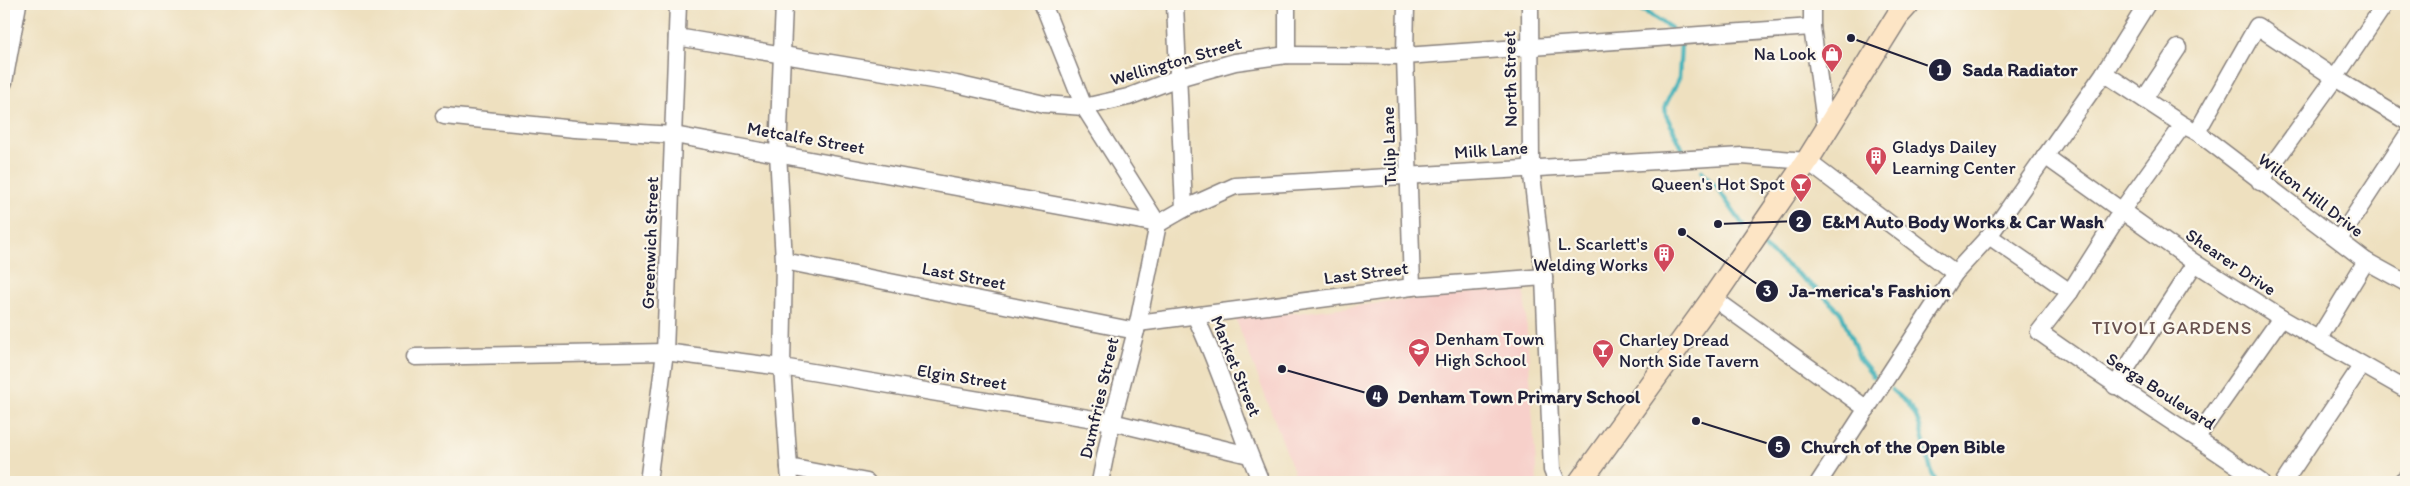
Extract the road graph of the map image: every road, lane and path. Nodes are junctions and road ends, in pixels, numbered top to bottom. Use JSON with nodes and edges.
{"nodes":[{"id":1,"x":18,"y":4,"type":"edge"},
{"id":2,"x":678,"y":4,"type":"edge"},
{"id":3,"x":784,"y":4,"type":"edge"},
{"id":4,"x":1043,"y":4,"type":"edge"},
{"id":5,"x":1175,"y":4,"type":"edge"},
{"id":6,"x":1287,"y":4,"type":"edge"},
{"id":7,"x":1406,"y":4,"type":"edge"},
{"id":8,"x":1530,"y":4,"type":"edge"},
{"id":9,"x":1812,"y":4,"type":"edge"},
{"id":10,"x":1908,"y":4,"type":"edge"},
{"id":11,"x":2147,"y":4,"type":"edge"},
{"id":12,"x":2385,"y":4,"type":"edge"},
{"id":13,"x":1812,"y":27,"type":"junction"},
{"id":14,"x":677,"y":37,"type":"junction"},
{"id":15,"x":1529,"y":48,"type":"junction"},
{"id":16,"x":2178,"y":48,"type":"dead end"},
{"id":17,"x":782,"y":54,"type":"junction"},
{"id":18,"x":1287,"y":55,"type":"junction"},
{"id":19,"x":1405,"y":56,"type":"junction"},
{"id":20,"x":2104,"y":73,"type":"junction"},
{"id":21,"x":4,"y":77,"type":"edge"},
{"id":22,"x":1178,"y":78,"type":"junction"},
{"id":23,"x":2335,"y":78,"type":"junction"},
{"id":24,"x":2144,"y":99,"type":"junction"},
{"id":25,"x":1084,"y":107,"type":"junction"},
{"id":26,"x":444,"y":116,"type":"dead end"},
{"id":27,"x":2406,"y":121,"type":"edge"},
{"id":28,"x":2190,"y":129,"type":"junction"},
{"id":29,"x":1826,"y":130,"type":"junction"},
{"id":30,"x":674,"y":136,"type":"junction"},
{"id":31,"x":2406,"y":137,"type":"edge"},
{"id":32,"x":778,"y":153,"type":"junction"},
{"id":33,"x":2401,"y":155,"type":"edge"},
{"id":34,"x":2045,"y":156,"type":"junction"},
{"id":35,"x":1806,"y":161,"type":"junction"},
{"id":36,"x":1531,"y":167,"type":"junction"},
{"id":37,"x":1410,"y":176,"type":"junction"},
{"id":38,"x":2260,"y":182,"type":"junction"},
{"id":39,"x":1184,"y":209,"type":"junction"},
{"id":40,"x":2122,"y":210,"type":"junction"},
{"id":41,"x":1158,"y":224,"type":"junction"},
{"id":42,"x":1989,"y":236,"type":"junction"},
{"id":43,"x":2339,"y":240,"type":"junction"},
{"id":44,"x":784,"y":260,"type":"junction"},
{"id":45,"x":2366,"y":261,"type":"junction"},
{"id":46,"x":2195,"y":263,"type":"junction"},
{"id":47,"x":1955,"y":273,"type":"junction"},
{"id":48,"x":1544,"y":277,"type":"junction"},
{"id":49,"x":2406,"y":283,"type":"edge"},
{"id":50,"x":1412,"y":287,"type":"junction"},
{"id":51,"x":2070,"y":292,"type":"junction"},
{"id":52,"x":1713,"y":298,"type":"junction"},
{"id":53,"x":1195,"y":316,"type":"junction"},
{"id":54,"x":2281,"y":318,"type":"junction"},
{"id":55,"x":1137,"y":327,"type":"junction"},
{"id":56,"x":2319,"y":338,"type":"junction"},
{"id":57,"x":665,"y":352,"type":"junction"},
{"id":58,"x":415,"y":358,"type":"dead end"},
{"id":59,"x":2362,"y":365,"type":"junction"},
{"id":60,"x":782,"y":367,"type":"junction"},
{"id":61,"x":2115,"y":386,"type":"junction"},
{"id":62,"x":2403,"y":388,"type":"dead end"},
{"id":63,"x":1867,"y":409,"type":"junction"},
{"id":64,"x":1112,"y":422,"type":"junction"},
{"id":65,"x":2197,"y":438,"type":"junction"},
{"id":66,"x":1249,"y":455,"type":"junction"},
{"id":67,"x":790,"y":474,"type":"edge"},
{"id":68,"x":2406,"y":478,"type":"edge"},
{"id":69,"x":648,"y":482,"type":"edge"},
{"id":70,"x":867,"y":482,"type":"edge"},
{"id":71,"x":1100,"y":482,"type":"edge"},
{"id":72,"x":1261,"y":482,"type":"edge"},
{"id":73,"x":1557,"y":482,"type":"edge"},
{"id":74,"x":1580,"y":482,"type":"edge"},
{"id":75,"x":1819,"y":482,"type":"edge"},
{"id":76,"x":2261,"y":482,"type":"edge"},
{"id":77,"x":2284,"y":482,"type":"edge"},
{"id":78,"x":2401,"y":482,"type":"edge"}],
"edges":[{"from":1,"to":21,"type":"street"},
{"from":2,"to":14,"type":"street","name":"Greenwich Street"},
{"from":3,"to":17,"type":"street"},
{"from":4,"to":25,"type":"street"},
{"from":5,"to":22,"type":"street"},
{"from":6,"to":18,"type":"street"},
{"from":7,"to":19,"type":"street","name":"Tulip Lane"},
{"from":8,"to":15,"type":"street","name":"North Street"},
{"from":9,"to":13,"type":"street"},
{"from":10,"to":29,"type":"main road"},
{"from":11,"to":20,"type":"street"},
{"from":12,"to":23,"type":"street"},
{"from":13,"to":15,"type":"street","name":"Wellington Street"},
{"from":13,"to":29,"type":"street"},
{"from":14,"to":17,"type":"street","name":"Wellington Street"},
{"from":14,"to":30,"type":"street","name":"Greenwich Street"},
{"from":15,"to":19,"type":"street","name":"Wellington Street"},
{"from":15,"to":36,"type":"street","name":"North Street"},
{"from":16,"to":24,"type":"street"},
{"from":17,"to":25,"type":"street","name":"Wellington Street"},
{"from":17,"to":32,"type":"street"},
{"from":18,"to":19,"type":"street","name":"Wellington Street"},
{"from":18,"to":22,"type":"street","name":"Wellington Street"},
{"from":19,"to":37,"type":"street","name":"Tulip Lane"},
{"from":20,"to":24,"type":"street","name":"Wilton Hill Drive"},
{"from":20,"to":34,"type":"street"},
{"from":22,"to":25,"type":"street","name":"Wellington Street"},
{"from":22,"to":39,"type":"street"},
{"from":23,"to":27,"type":"street"},
{"from":23,"to":28,"type":"street"},
{"from":23,"to":38,"type":"street"},
{"from":24,"to":28,"type":"street","name":"Wilton Hill Drive"},
{"from":25,"to":41,"type":"street"},
{"from":26,"to":30,"type":"street","name":"Metcalfe Street"},
{"from":28,"to":38,"type":"street","name":"Wilton Hill Drive"},
{"from":28,"to":40,"type":"street"},
{"from":29,"to":35,"type":"main road"},
{"from":30,"to":32,"type":"street","name":"Metcalfe Street"},
{"from":30,"to":57,"type":"street","name":"Greenwich Street"},
{"from":31,"to":33,"type":"street"},
{"from":32,"to":41,"type":"street","name":"Metcalfe Street"},
{"from":32,"to":44,"type":"street"},
{"from":33,"to":43,"type":"street"},
{"from":34,"to":40,"type":"street","name":"Shearer Drive"},
{"from":34,"to":42,"type":"street"},
{"from":35,"to":36,"type":"street","name":"Milk Lane"},
{"from":35,"to":47,"type":"street"},
{"from":35,"to":52,"type":"main road"},
{"from":36,"to":37,"type":"street","name":"Milk Lane"},
{"from":36,"to":48,"type":"street","name":"North Street"},
{"from":37,"to":39,"type":"street","name":"Milk Lane"},
{"from":37,"to":50,"type":"street","name":"Tulip Lane"},
{"from":38,"to":43,"type":"street","name":"Wilton Hill Drive"},
{"from":39,"to":41,"type":"street"},
{"from":40,"to":46,"type":"street","name":"Shearer Drive"},
{"from":40,"to":51,"type":"street"},
{"from":41,"to":55,"type":"street"},
{"from":42,"to":47,"type":"street"},
{"from":42,"to":51,"type":"street"},
{"from":43,"to":45,"type":"street","name":"Wilton Hill Drive"},
{"from":44,"to":55,"type":"street","name":"Last Street"},
{"from":44,"to":60,"type":"street"},
{"from":45,"to":49,"type":"street","name":"Wilton Hill Drive"},
{"from":45,"to":56,"type":"street"},
{"from":46,"to":54,"type":"street","name":"Shearer Drive"},
{"from":46,"to":61,"type":"street"},
{"from":47,"to":63,"type":"street"},
{"from":48,"to":50,"type":"street","name":"Last Street"},
{"from":48,"to":73,"type":"street","name":"North Street"},
{"from":50,"to":53,"type":"street","name":"Last Street"},
{"from":51,"to":61,"type":"street","name":"Serga Boulevard"},
{"from":52,"to":63,"type":"street"},
{"from":52,"to":74,"type":"main road"},
{"from":53,"to":55,"type":"street","name":"Market Street"},
{"from":53,"to":66,"type":"street","name":"Market Street"},
{"from":54,"to":56,"type":"street","name":"Shearer Drive"},
{"from":54,"to":65,"type":"street"},
{"from":55,"to":64,"type":"street","name":"Dumfries Street"},
{"from":56,"to":59,"type":"street","name":"Shearer Drive"},
{"from":57,"to":58,"type":"street","name":"Elgin Street"},
{"from":57,"to":60,"type":"street","name":"Elgin Street"},
{"from":57,"to":69,"type":"street","name":"Greenwich Street"},
{"from":59,"to":62,"type":"street","name":"Shearer Drive"},
{"from":59,"to":77,"type":"street"},
{"from":60,"to":64,"type":"street","name":"Elgin Street"},
{"from":60,"to":67,"type":"street"},
{"from":61,"to":65,"type":"street","name":"Serga Boulevard"},
{"from":63,"to":75,"type":"street"},
{"from":64,"to":66,"type":"street","name":"Elgin Street"},
{"from":64,"to":71,"type":"street","name":"Dumfries Street"},
{"from":65,"to":76,"type":"street","name":"Serga Boulevard"},
{"from":66,"to":72,"type":"street","name":"Market Street"},
{"from":67,"to":70,"type":"street"},
{"from":68,"to":78,"type":"street"}]}
